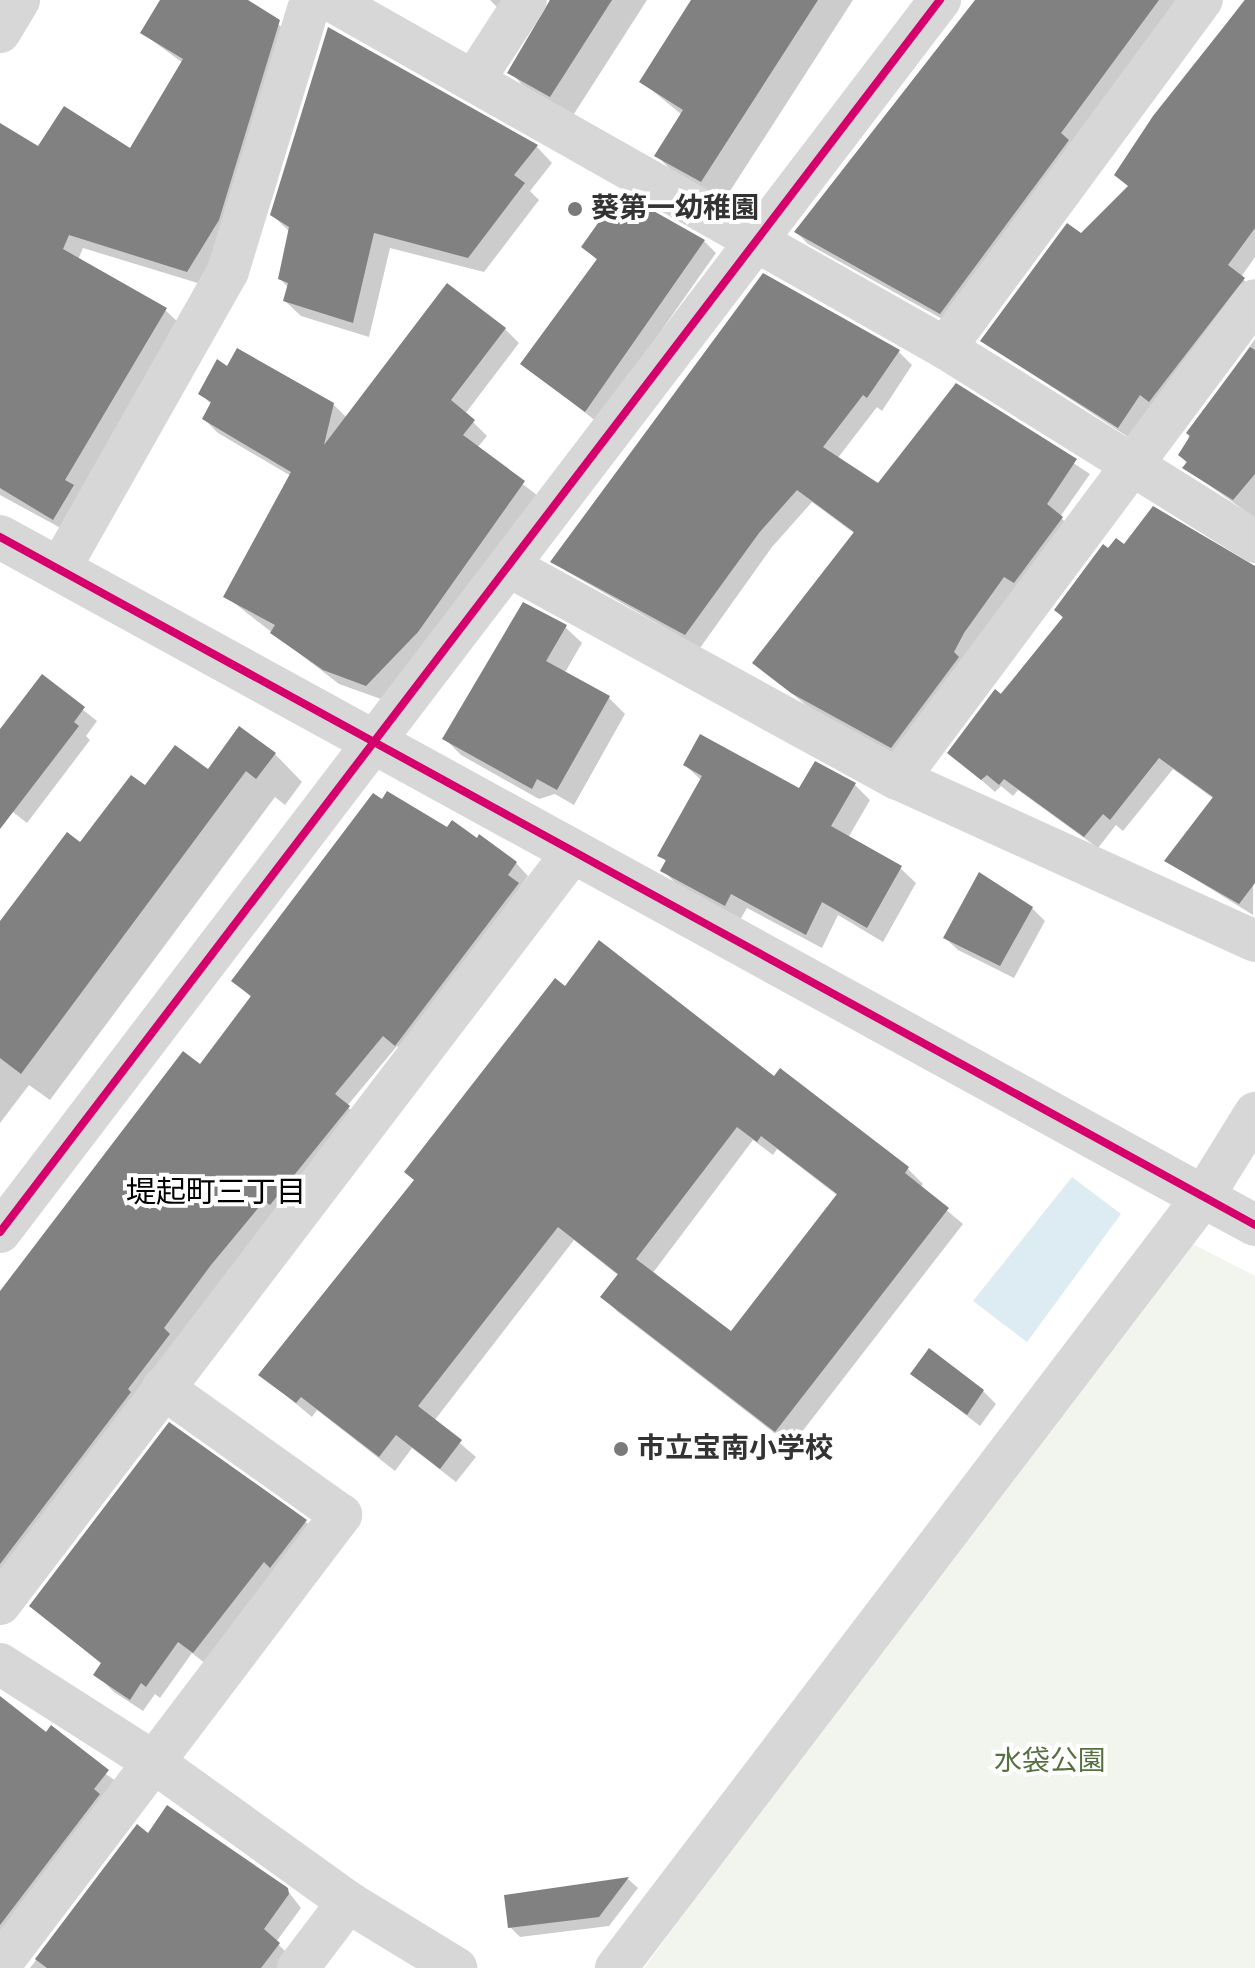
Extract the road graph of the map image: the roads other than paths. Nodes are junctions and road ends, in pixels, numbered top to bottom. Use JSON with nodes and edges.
{"nodes":[{"id":1,"x":19,"y":0,"type":"edge"},
{"id":2,"x":526,"y":0,"type":"edge"},
{"id":3,"x":940,"y":0,"type":"edge"},
{"id":4,"x":1202,"y":0,"type":"edge"},
{"id":5,"x":312,"y":2,"type":"edge"},
{"id":6,"x":0,"y":32,"type":"edge"},
{"id":7,"x":474,"y":80,"type":"junction"},
{"id":8,"x":760,"y":240,"type":"junction"},
{"id":9,"x":1255,"y":300,"type":"edge"},
{"id":10,"x":945,"y":348,"type":"junction"},
{"id":11,"x":1132,"y":465,"type":"junction"},
{"id":12,"x":0,"y":537,"type":"edge"},
{"id":13,"x":1255,"y":542,"type":"edge"},
{"id":14,"x":510,"y":567,"type":"junction"},
{"id":15,"x":59,"y":570,"type":"junction"},
{"id":16,"x":376,"y":744,"type":"junction"},
{"id":17,"x":898,"y":779,"type":"junction"},
{"id":18,"x":573,"y":852,"type":"junction"},
{"id":19,"x":1255,"y":941,"type":"edge"},
{"id":20,"x":1255,"y":1113,"type":"edge"},
{"id":21,"x":1203,"y":1197,"type":"junction"},
{"id":22,"x":1255,"y":1225,"type":"edge"},
{"id":23,"x":0,"y":1232,"type":"edge"},
{"id":24,"x":163,"y":1388,"type":"junction"},
{"id":25,"x":0,"y":1604,"type":"edge"},
{"id":26,"x":0,"y":1664,"type":"edge"},
{"id":27,"x":152,"y":1761,"type":"junction"},
{"id":28,"x":348,"y":1902,"type":"junction"},
{"id":29,"x":0,"y":1965,"type":"edge"},
{"id":30,"x":298,"y":1968,"type":"edge"},
{"id":31,"x":456,"y":1968,"type":"edge"},
{"id":32,"x":616,"y":1968,"type":"edge"}],
"edges":[{"from":1,"to":6,"type":"street"},
{"from":2,"to":7,"type":"street"},
{"from":3,"to":8,"type":"street"},
{"from":4,"to":10,"type":"street"},
{"from":5,"to":7,"type":"street"},
{"from":5,"to":15,"type":"street"},
{"from":7,"to":8,"type":"street"},
{"from":8,"to":10,"type":"street"},
{"from":8,"to":14,"type":"street"},
{"from":9,"to":11,"type":"street"},
{"from":10,"to":11,"type":"street"},
{"from":11,"to":13,"type":"street"},
{"from":11,"to":17,"type":"street"},
{"from":12,"to":15,"type":"street"},
{"from":14,"to":16,"type":"street"},
{"from":14,"to":17,"type":"street"},
{"from":15,"to":16,"type":"street"},
{"from":16,"to":18,"type":"street"},
{"from":16,"to":23,"type":"street"},
{"from":17,"to":19,"type":"street"},
{"from":18,"to":21,"type":"street"},
{"from":18,"to":24,"type":"street"},
{"from":20,"to":21,"type":"street"},
{"from":21,"to":22,"type":"street"},
{"from":21,"to":32,"type":"street"},
{"from":24,"to":25,"type":"street"},
{"from":24,"to":27,"type":"street"},
{"from":26,"to":27,"type":"street"},
{"from":27,"to":28,"type":"street"},
{"from":27,"to":29,"type":"street"},
{"from":28,"to":30,"type":"street"},
{"from":28,"to":31,"type":"street"}]}
